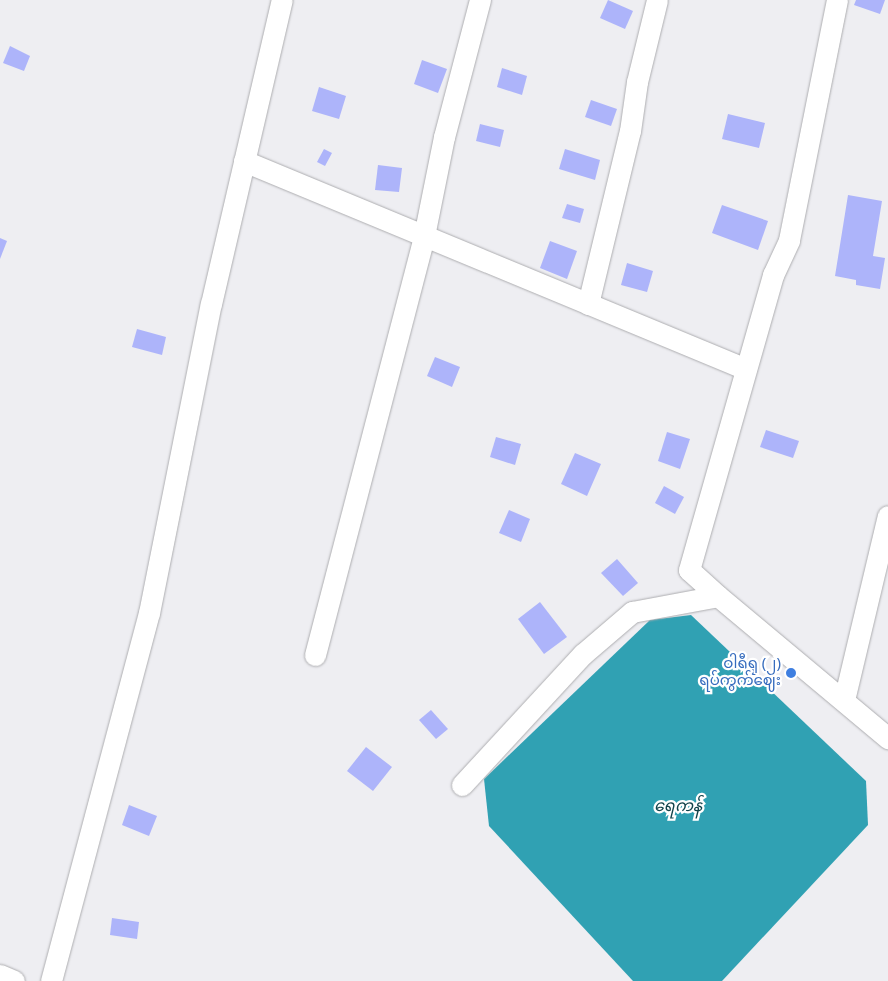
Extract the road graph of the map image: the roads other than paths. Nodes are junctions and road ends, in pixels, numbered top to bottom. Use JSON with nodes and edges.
{"nodes":[{"id":1,"x":282,"y":0,"type":"edge"},
{"id":2,"x":480,"y":0,"type":"edge"},
{"id":3,"x":657,"y":0,"type":"edge"},
{"id":4,"x":837,"y":0,"type":"edge"},
{"id":5,"x":244,"y":161,"type":"junction"},
{"id":6,"x":424,"y":236,"type":"junction"},
{"id":7,"x":588,"y":304,"type":"junction"},
{"id":8,"x":746,"y":370,"type":"junction"},
{"id":9,"x":888,"y":516,"type":"edge"},
{"id":10,"x":718,"y":596,"type":"junction"},
{"id":11,"x":315,"y":654,"type":"dead end"},
{"id":12,"x":844,"y":700,"type":"junction"},
{"id":13,"x":888,"y":738,"type":"edge"},
{"id":14,"x":462,"y":785,"type":"dead end"},
{"id":15,"x":0,"y":975,"type":"edge"},
{"id":16,"x":14,"y":981,"type":"edge"},
{"id":17,"x":51,"y":981,"type":"edge"}],
"edges":[{"from":1,"to":5,"type":"street"},
{"from":2,"to":6,"type":"street"},
{"from":3,"to":7,"type":"street"},
{"from":4,"to":8,"type":"street"},
{"from":5,"to":6,"type":"street"},
{"from":5,"to":17,"type":"street"},
{"from":6,"to":7,"type":"street"},
{"from":6,"to":11,"type":"street"},
{"from":7,"to":8,"type":"street"},
{"from":8,"to":10,"type":"street"},
{"from":9,"to":12,"type":"street"},
{"from":10,"to":12,"type":"street"},
{"from":10,"to":14,"type":"street"},
{"from":12,"to":13,"type":"street"},
{"from":15,"to":16,"type":"street"}]}
